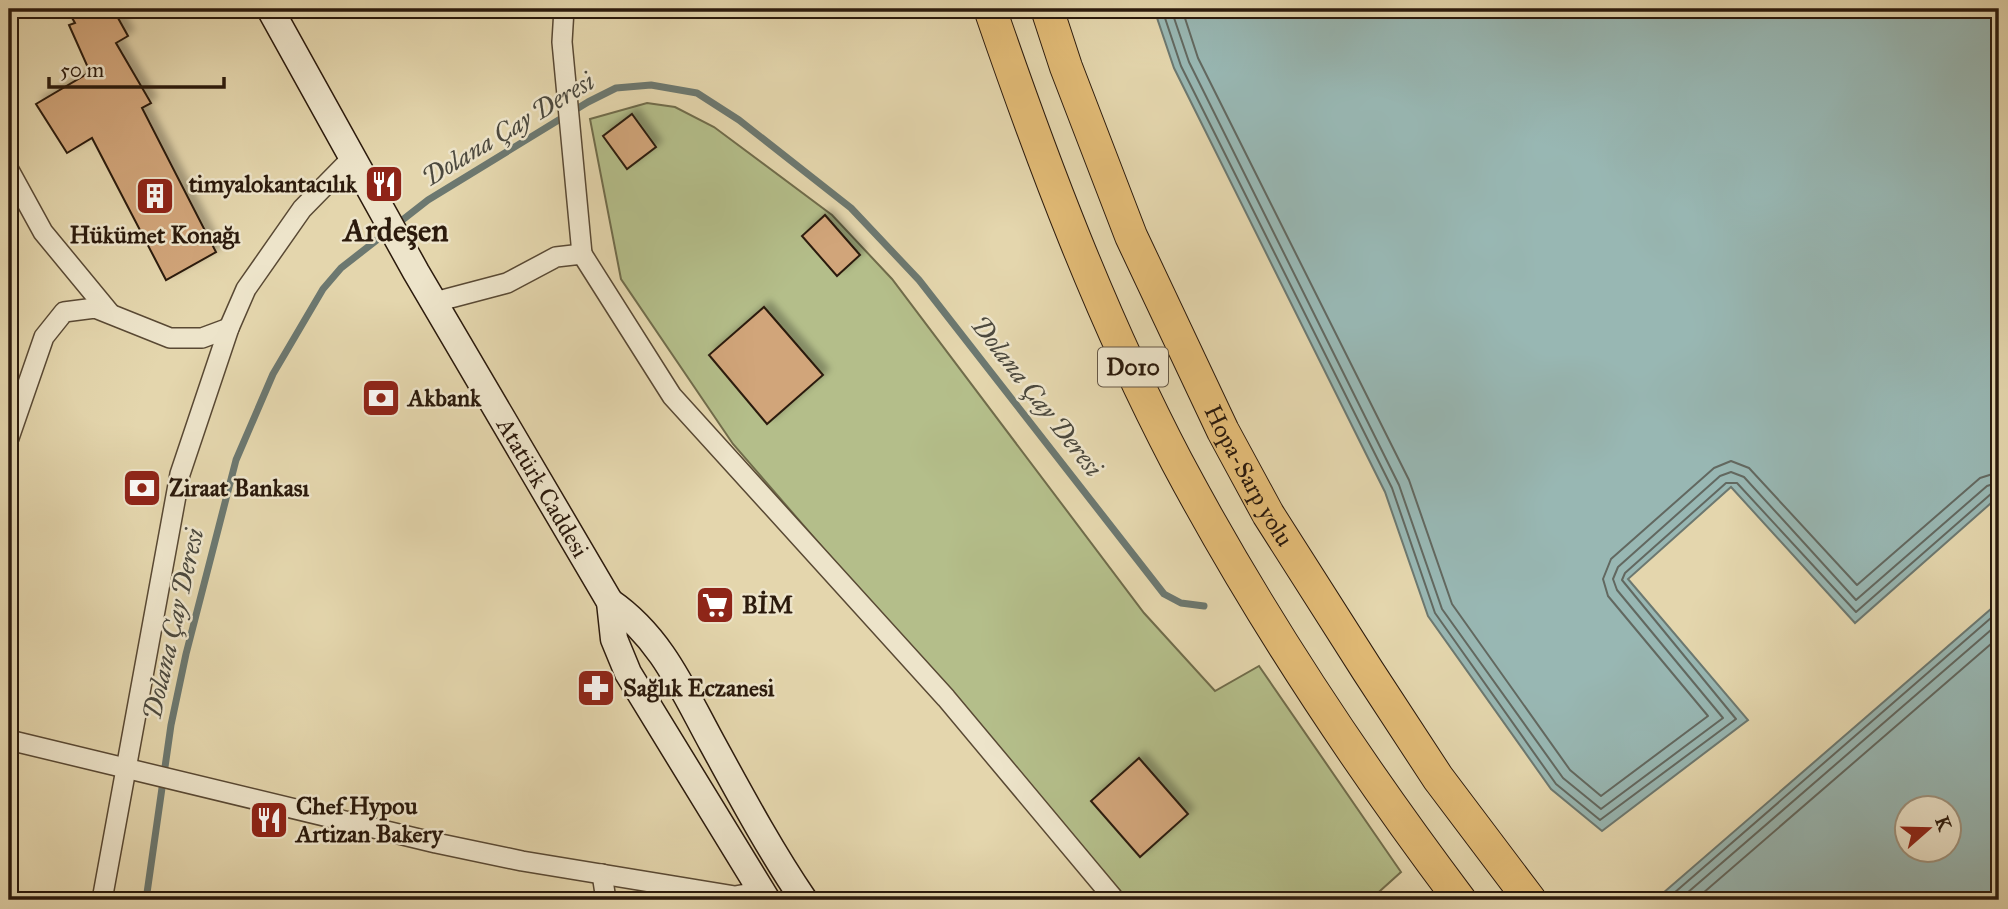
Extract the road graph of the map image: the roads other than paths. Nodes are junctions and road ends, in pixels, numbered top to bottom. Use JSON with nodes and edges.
{"nodes":[{"id":1,"x":270,"y":9,"type":"edge"},
{"id":2,"x":564,"y":9,"type":"edge"},
{"id":3,"x":990,"y":9,"type":"edge"},
{"id":4,"x":1047,"y":9,"type":"edge"},
{"id":5,"x":353,"y":158,"type":"junction"},
{"id":6,"x":9,"y":170,"type":"edge"},
{"id":7,"x":582,"y":254,"type":"junction"},
{"id":8,"x":435,"y":302,"type":"junction"},
{"id":9,"x":109,"y":312,"type":"junction"},
{"id":10,"x":229,"y":328,"type":"junction"},
{"id":11,"x":9,"y":438,"type":"edge"},
{"id":12,"x":610,"y":602,"type":"junction"},
{"id":13,"x":9,"y":740,"type":"edge"},
{"id":14,"x":134,"y":770,"type":"junction"},
{"id":15,"x":602,"y":874,"type":"junction"},
{"id":16,"x":760,"y":890,"type":"edge"},
{"id":17,"x":102,"y":900,"type":"edge"},
{"id":18,"x":606,"y":900,"type":"edge"},
{"id":19,"x":804,"y":900,"type":"edge"},
{"id":20,"x":1115,"y":900,"type":"edge"},
{"id":21,"x":1460,"y":900,"type":"edge"},
{"id":22,"x":1530,"y":900,"type":"edge"}],
"edges":[{"from":1,"to":5,"type":"main road","name":"Atatürk Caddesi"},
{"from":2,"to":7,"type":"street"},
{"from":3,"to":21,"type":"highway","number":"D010"},
{"from":4,"to":22,"type":"highway","name":"Hopa-Sarp yolu","number":"D010"},
{"from":5,"to":8,"type":"main road","name":"Atatürk Caddesi"},
{"from":5,"to":10,"type":"street"},
{"from":6,"to":9,"type":"street"},
{"from":7,"to":8,"type":"street"},
{"from":7,"to":20,"type":"street"},
{"from":8,"to":12,"type":"main road","name":"Atatürk Caddesi"},
{"from":9,"to":10,"type":"street"},
{"from":9,"to":11,"type":"street"},
{"from":10,"to":14,"type":"street"},
{"from":12,"to":16,"type":"main road","name":"Atatürk Caddesi"},
{"from":12,"to":19,"type":"main road","name":"Atatürk Caddesi"},
{"from":13,"to":14,"type":"street"},
{"from":14,"to":15,"type":"street"},
{"from":14,"to":17,"type":"street"},
{"from":15,"to":16,"type":"street"},
{"from":15,"to":18,"type":"street"}]}
